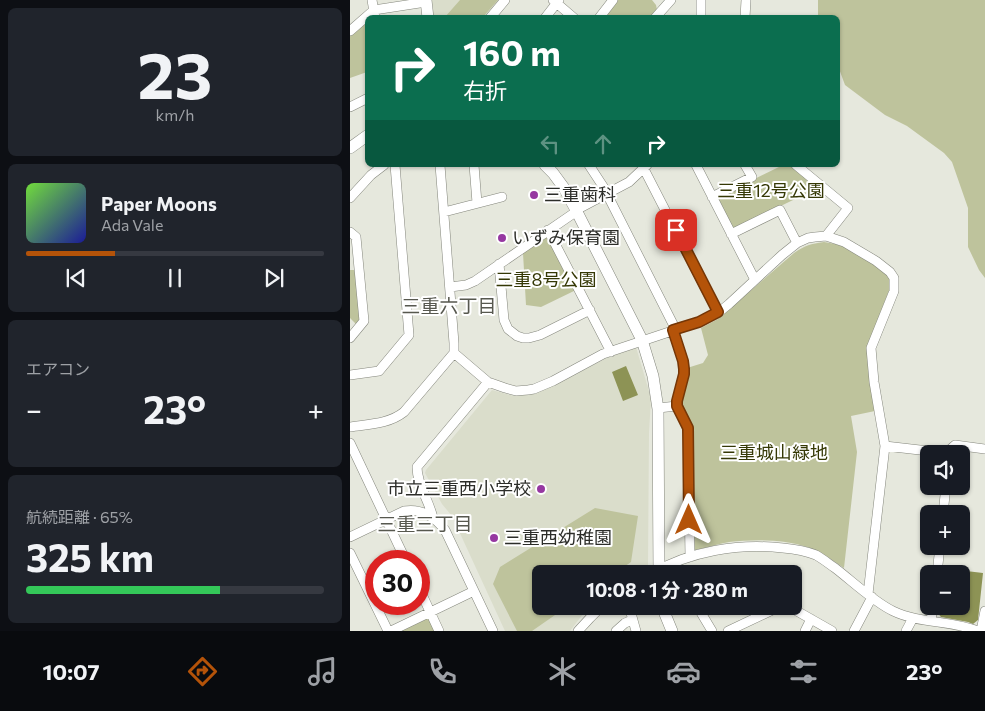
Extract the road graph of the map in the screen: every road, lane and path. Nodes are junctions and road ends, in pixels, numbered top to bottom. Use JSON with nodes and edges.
{"nodes":[{"id":1,"x":372,"y":0,"type":"edge"},
{"id":2,"x":505,"y":0,"type":"edge"},
{"id":3,"x":613,"y":0,"type":"edge"},
{"id":4,"x":656,"y":0,"type":"edge"},
{"id":5,"x":671,"y":0,"type":"edge"},
{"id":6,"x":701,"y":0,"type":"edge"},
{"id":7,"x":746,"y":0,"type":"edge"},
{"id":8,"x":426,"y":1,"type":"edge"},
{"id":9,"x":556,"y":1,"type":"edge"},
{"id":10,"x":662,"y":8,"type":"junction"},
{"id":11,"x":374,"y":14,"type":"edge"},
{"id":12,"x":428,"y":15,"type":"edge"},
{"id":13,"x":492,"y":15,"type":"edge"},
{"id":14,"x":547,"y":15,"type":"edge"},
{"id":15,"x":571,"y":15,"type":"edge"},
{"id":16,"x":602,"y":15,"type":"edge"},
{"id":17,"x":657,"y":15,"type":"edge"},
{"id":18,"x":701,"y":15,"type":"edge"},
{"id":19,"x":745,"y":15,"type":"edge"},
{"id":20,"x":365,"y":20,"type":"edge"},
{"id":21,"x":350,"y":31,"type":"edge"},
{"id":22,"x":365,"y":100,"type":"edge"},
{"id":23,"x":350,"y":107,"type":"edge"},
{"id":24,"x":365,"y":136,"type":"edge"},
{"id":25,"x":352,"y":143,"type":"edge"},
{"id":26,"x":381,"y":167,"type":"edge"},
{"id":27,"x":394,"y":167,"type":"edge"},
{"id":28,"x":440,"y":167,"type":"edge"},
{"id":29,"x":474,"y":167,"type":"edge"},
{"id":30,"x":547,"y":167,"type":"edge"},
{"id":31,"x":590,"y":167,"type":"edge"},
{"id":32,"x":646,"y":167,"type":"edge"},
{"id":33,"x":697,"y":167,"type":"edge"},
{"id":34,"x":746,"y":167,"type":"edge"},
{"id":35,"x":798,"y":167,"type":"edge"},
{"id":36,"x":607,"y":194,"type":"junction"},
{"id":37,"x":502,"y":196,"type":"dead end"},
{"id":38,"x":712,"y":197,"type":"junction"},
{"id":39,"x":350,"y":198,"type":"edge"},
{"id":40,"x":477,"y":203,"type":"junction"},
{"id":41,"x":577,"y":210,"type":"junction"},
{"id":42,"x":444,"y":212,"type":"junction"},
{"id":43,"x":548,"y":230,"type":"junction"},
{"id":44,"x":350,"y":232,"type":"edge"},
{"id":45,"x":731,"y":234,"type":"junction"},
{"id":46,"x":826,"y":236,"type":"junction"},
{"id":47,"x":797,"y":243,"type":"junction"},
{"id":48,"x":499,"y":264,"type":"junction"},
{"id":49,"x":755,"y":280,"type":"junction"},
{"id":50,"x":450,"y":287,"type":"junction"},
{"id":51,"x":590,"y":310,"type":"junction"},
{"id":52,"x":718,"y":312,"type":"junction"},
{"id":53,"x":674,"y":330,"type":"junction"},
{"id":54,"x":350,"y":338,"type":"edge"},
{"id":55,"x":642,"y":340,"type":"junction"},
{"id":56,"x":611,"y":352,"type":"junction"},
{"id":57,"x":454,"y":353,"type":"junction"},
{"id":58,"x":350,"y":375,"type":"edge"},
{"id":59,"x":488,"y":382,"type":"junction"},
{"id":60,"x":677,"y":406,"type":"junction"},
{"id":61,"x":658,"y":408,"type":"junction"},
{"id":62,"x":350,"y":427,"type":"edge"},
{"id":63,"x":350,"y":443,"type":"edge"},
{"id":64,"x":886,"y":446,"type":"junction"},
{"id":65,"x":970,"y":447,"type":"edge"},
{"id":66,"x":985,"y":449,"type":"edge"},
{"id":67,"x":920,"y":450,"type":"edge"},
{"id":68,"x":386,"y":518,"type":"junction"},
{"id":69,"x":434,"y":518,"type":"junction"},
{"id":70,"x":350,"y":537,"type":"edge"},
{"id":71,"x":401,"y":550,"type":"edge"},
{"id":72,"x":350,"y":552,"type":"edge"},
{"id":73,"x":690,"y":557,"type":"junction"},
{"id":74,"x":656,"y":565,"type":"edge"},
{"id":75,"x":672,"y":565,"type":"edge"},
{"id":76,"x":474,"y":590,"type":"junction"},
{"id":77,"x":870,"y":596,"type":"junction"},
{"id":78,"x":985,"y":611,"type":"edge"},
{"id":79,"x":430,"y":612,"type":"joint"},
{"id":80,"x":802,"y":614,"type":"edge"},
{"id":81,"x":424,"y":615,"type":"edge"},
{"id":82,"x":593,"y":615,"type":"edge"},
{"id":83,"x":631,"y":615,"type":"edge"},
{"id":84,"x":665,"y":615,"type":"edge"},
{"id":85,"x":702,"y":615,"type":"edge"},
{"id":86,"x":762,"y":615,"type":"edge"},
{"id":87,"x":932,"y":615,"type":"edge"},
{"id":88,"x":913,"y":618,"type":"junction"},
{"id":89,"x":811,"y":619,"type":"junction"},
{"id":90,"x":632,"y":620,"type":"junction"},
{"id":91,"x":932,"y":621,"type":"junction"},
{"id":92,"x":944,"y":627,"type":"edge"},
{"id":93,"x":389,"y":631,"type":"edge"},
{"id":94,"x":439,"y":631,"type":"edge"},
{"id":95,"x":493,"y":631,"type":"edge"},
{"id":96,"x":578,"y":631,"type":"edge"},
{"id":97,"x":616,"y":631,"type":"edge"},
{"id":98,"x":636,"y":631,"type":"edge"},
{"id":99,"x":672,"y":631,"type":"edge"},
{"id":100,"x":712,"y":631,"type":"edge"},
{"id":101,"x":728,"y":631,"type":"edge"},
{"id":102,"x":805,"y":631,"type":"edge"},
{"id":103,"x":832,"y":631,"type":"edge"},
{"id":104,"x":854,"y":631,"type":"edge"},
{"id":105,"x":906,"y":631,"type":"edge"},
{"id":106,"x":979,"y":631,"type":"edge"}],
"edges":[{"from":1,"to":11,"type":"street"},
{"from":2,"to":13,"type":"street"},
{"from":3,"to":16,"type":"street"},
{"from":4,"to":10,"type":"street"},
{"from":5,"to":10,"type":"street"},
{"from":6,"to":18,"type":"street"},
{"from":7,"to":19,"type":"street"},
{"from":8,"to":11,"type":"street"},
{"from":8,"to":12,"type":"street"},
{"from":9,"to":14,"type":"street"},
{"from":9,"to":15,"type":"street"},
{"from":10,"to":17,"type":"street"},
{"from":20,"to":21,"type":"street"},
{"from":22,"to":23,"type":"street"},
{"from":24,"to":25,"type":"street"},
{"from":26,"to":39,"type":"street"},
{"from":27,"to":58,"type":"street"},
{"from":28,"to":42,"type":"street"},
{"from":29,"to":40,"type":"street"},
{"from":30,"to":41,"type":"street"},
{"from":31,"to":36,"type":"street"},
{"from":32,"to":36,"type":"street"},
{"from":32,"to":52,"type":"street"},
{"from":33,"to":38,"type":"street"},
{"from":34,"to":38,"type":"street"},
{"from":35,"to":46,"type":"street"},
{"from":36,"to":41,"type":"street"},
{"from":36,"to":53,"type":"street"},
{"from":37,"to":40,"type":"street"},
{"from":38,"to":45,"type":"street"},
{"from":40,"to":42,"type":"street"},
{"from":41,"to":43,"type":"street"},
{"from":41,"to":55,"type":"street"},
{"from":42,"to":50,"type":"street"},
{"from":43,"to":48,"type":"street"},
{"from":43,"to":51,"type":"street"},
{"from":44,"to":54,"type":"street"},
{"from":45,"to":47,"type":"street"},
{"from":45,"to":49,"type":"street"},
{"from":46,"to":47,"type":"street"},
{"from":46,"to":64,"type":"street"},
{"from":47,"to":49,"type":"street"},
{"from":48,"to":50,"type":"street"},
{"from":48,"to":51,"type":"street"},
{"from":49,"to":52,"type":"street"},
{"from":50,"to":57,"type":"street"},
{"from":51,"to":56,"type":"street"},
{"from":52,"to":53,"type":"street"},
{"from":53,"to":55,"type":"street"},
{"from":53,"to":60,"type":"street"},
{"from":55,"to":56,"type":"street"},
{"from":55,"to":61,"type":"street"},
{"from":56,"to":59,"type":"street"},
{"from":57,"to":59,"type":"street"},
{"from":57,"to":62,"type":"street"},
{"from":59,"to":69,"type":"street"},
{"from":60,"to":61,"type":"street"},
{"from":60,"to":73,"type":"street"},
{"from":61,"to":74,"type":"street"},
{"from":63,"to":68,"type":"street"},
{"from":64,"to":67,"type":"street"},
{"from":64,"to":77,"type":"street"},
{"from":65,"to":66,"type":"street"},
{"from":68,"to":69,"type":"street"},
{"from":68,"to":70,"type":"street"},
{"from":68,"to":71,"type":"street"},
{"from":69,"to":76,"type":"street"},
{"from":72,"to":93,"type":"street"},
{"from":73,"to":75,"type":"street"},
{"from":73,"to":77,"type":"street"},
{"from":76,"to":79,"type":"street"},
{"from":76,"to":95,"type":"street"},
{"from":77,"to":88,"type":"street"},
{"from":77,"to":104,"type":"street"},
{"from":78,"to":106,"type":"street"},
{"from":79,"to":94,"type":"street"},
{"from":80,"to":89,"type":"street"},
{"from":81,"to":93,"type":"street"},
{"from":82,"to":96,"type":"street"},
{"from":83,"to":90,"type":"street"},
{"from":84,"to":99,"type":"street"},
{"from":85,"to":100,"type":"street"},
{"from":86,"to":101,"type":"street"},
{"from":87,"to":91,"type":"street"},
{"from":88,"to":91,"type":"street"},
{"from":88,"to":105,"type":"street"},
{"from":89,"to":102,"type":"street"},
{"from":89,"to":103,"type":"street"},
{"from":90,"to":97,"type":"street"},
{"from":90,"to":98,"type":"street"},
{"from":91,"to":92,"type":"street"},
{"from":92,"to":106,"type":"street"}]}
